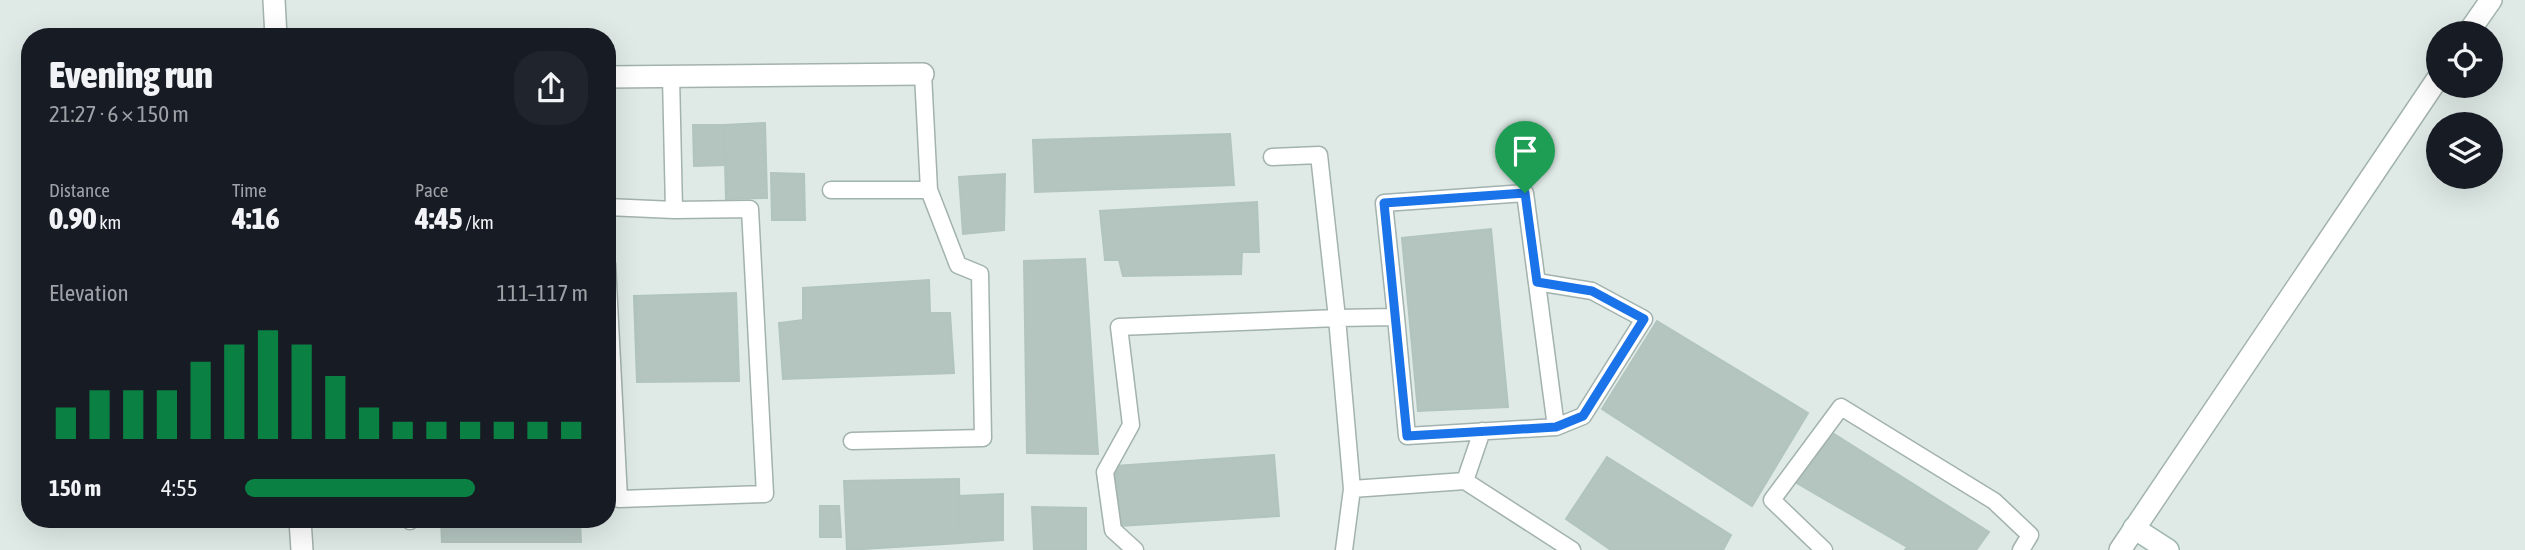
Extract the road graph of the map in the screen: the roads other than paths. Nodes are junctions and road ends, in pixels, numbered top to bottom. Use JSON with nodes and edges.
{"nodes":[{"id":1,"x":274,"y":0,"type":"edge"},
{"id":2,"x":2491,"y":0,"type":"edge"},
{"id":3,"x":2476,"y":21,"type":"edge"},
{"id":4,"x":276,"y":28,"type":"edge"},
{"id":5,"x":923,"y":74,"type":"joint"},
{"id":6,"x":671,"y":76,"type":"junction"},
{"id":7,"x":616,"y":77,"type":"edge"},
{"id":8,"x":2426,"y":96,"type":"edge"},
{"id":9,"x":1272,"y":157,"type":"dead end"},
{"id":10,"x":831,"y":190,"type":"dead end"},
{"id":11,"x":929,"y":190,"type":"junction"},
{"id":12,"x":616,"y":207,"type":"edge"},
{"id":13,"x":674,"y":210,"type":"junction"},
{"id":14,"x":1537,"y":282,"type":"junction"},
{"id":15,"x":1396,"y":317,"type":"junction"},
{"id":16,"x":1337,"y":318,"type":"junction"},
{"id":17,"x":1556,"y":427,"type":"junction"},
{"id":18,"x":1482,"y":431,"type":"junction"},
{"id":19,"x":616,"y":440,"type":"edge"},
{"id":20,"x":852,"y":441,"type":"dead end"},
{"id":21,"x":1465,"y":481,"type":"junction"},
{"id":22,"x":1352,"y":489,"type":"junction"},
{"id":23,"x":301,"y":528,"type":"edge"},
{"id":24,"x":2134,"y":528,"type":"junction"},
{"id":25,"x":302,"y":550,"type":"edge"},
{"id":26,"x":1135,"y":550,"type":"edge"},
{"id":27,"x":1344,"y":550,"type":"edge"},
{"id":28,"x":1572,"y":550,"type":"edge"},
{"id":29,"x":1824,"y":550,"type":"edge"},
{"id":30,"x":2021,"y":550,"type":"edge"},
{"id":31,"x":2120,"y":550,"type":"edge"},
{"id":32,"x":2168,"y":550,"type":"edge"}],
"edges":[{"from":1,"to":4,"type":"street"},
{"from":2,"to":3,"type":"street"},
{"from":5,"to":6,"type":"street"},
{"from":5,"to":11,"type":"lane"},
{"from":6,"to":7,"type":"street"},
{"from":6,"to":13,"type":"lane"},
{"from":8,"to":24,"type":"street"},
{"from":9,"to":16,"type":"lane"},
{"from":10,"to":11,"type":"lane"},
{"from":11,"to":20,"type":"lane"},
{"from":12,"to":13,"type":"lane"},
{"from":13,"to":19,"type":"lane"},
{"from":14,"to":15,"type":"lane"},
{"from":14,"to":17,"type":"lane"},
{"from":14,"to":17,"type":"lane"},
{"from":15,"to":16,"type":"lane"},
{"from":15,"to":18,"type":"lane"},
{"from":16,"to":22,"type":"lane"},
{"from":16,"to":26,"type":"lane"},
{"from":17,"to":18,"type":"lane"},
{"from":18,"to":21,"type":"lane"},
{"from":21,"to":22,"type":"lane"},
{"from":21,"to":28,"type":"lane"},
{"from":22,"to":27,"type":"lane"},
{"from":23,"to":25,"type":"street"},
{"from":24,"to":31,"type":"street"},
{"from":24,"to":32,"type":"street"},
{"from":29,"to":30,"type":"lane"}]}
